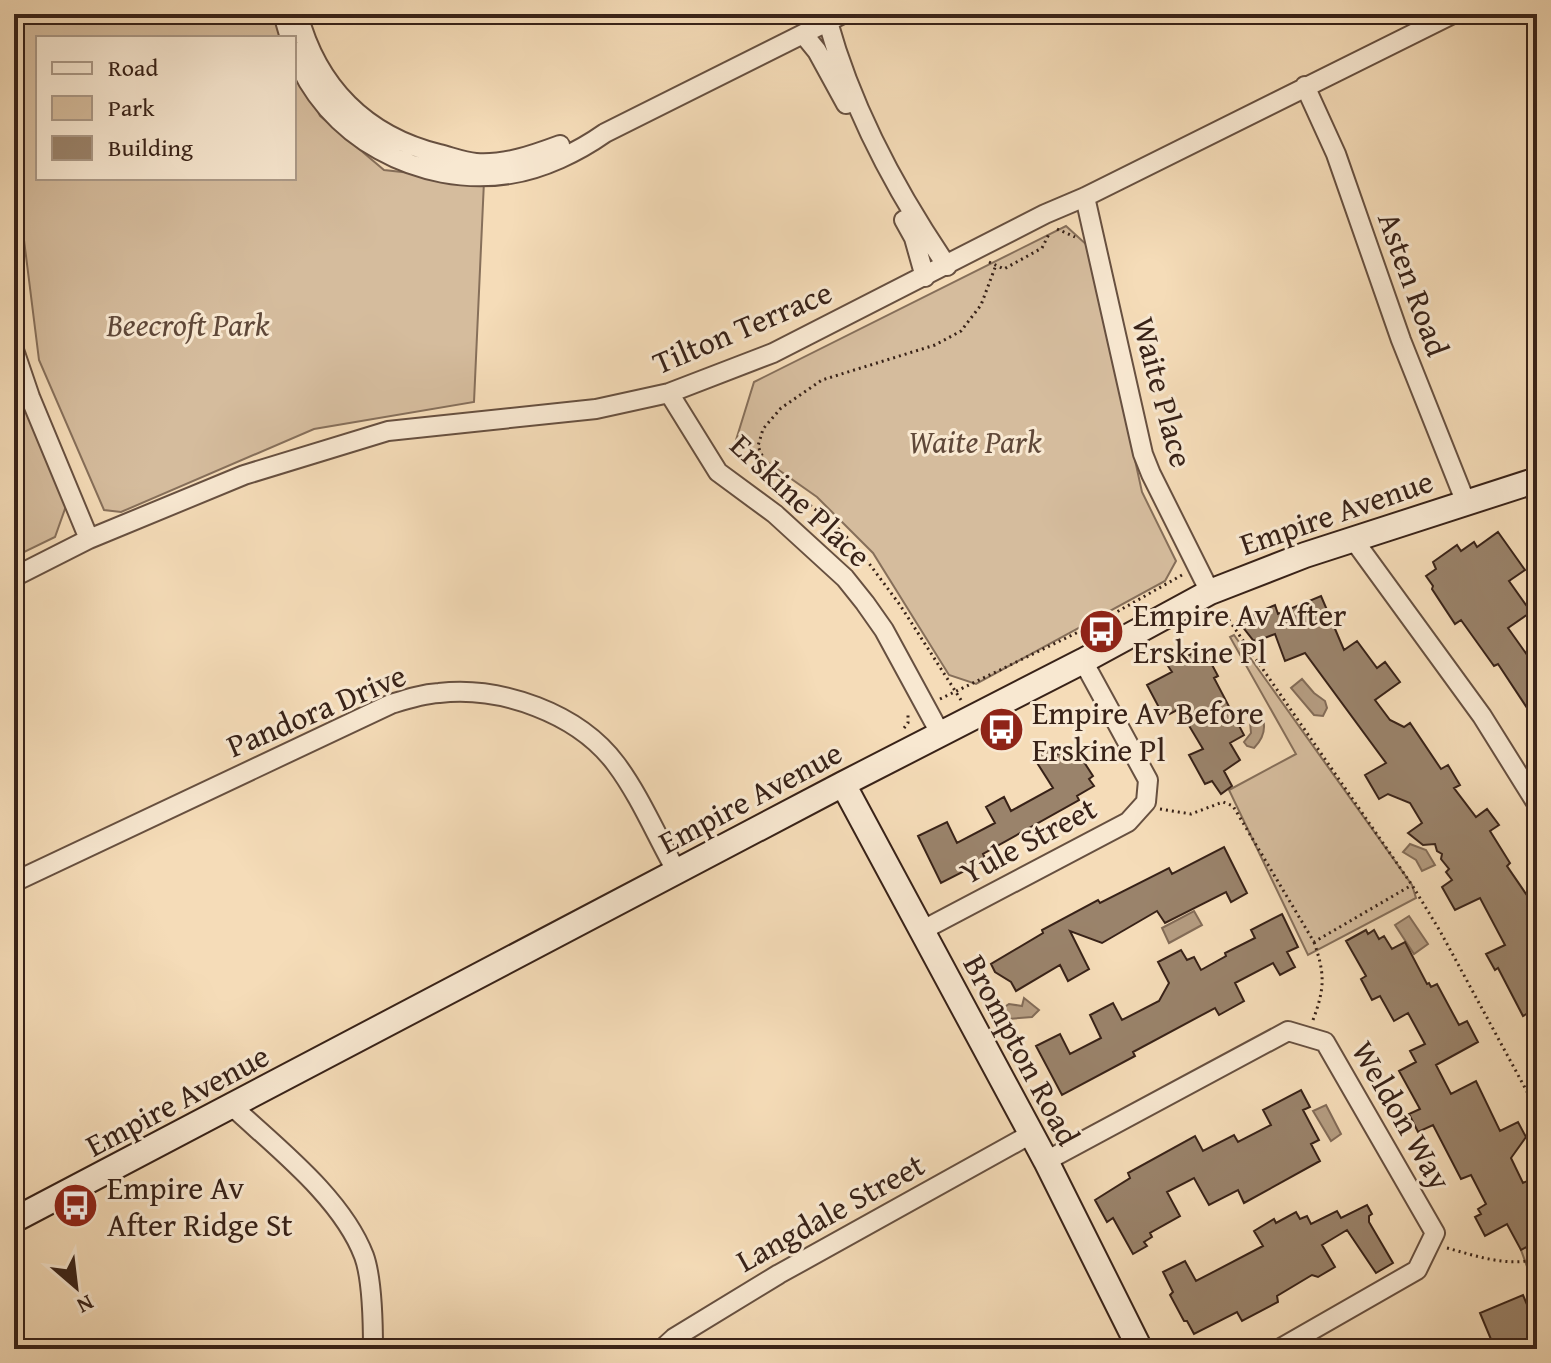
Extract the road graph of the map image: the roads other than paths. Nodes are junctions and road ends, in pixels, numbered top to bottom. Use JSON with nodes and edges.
{"nodes":[{"id":1,"x":283,"y":14,"type":"edge"},
{"id":2,"x":298,"y":14,"type":"edge"},
{"id":3,"x":1451,"y":14,"type":"edge"},
{"id":4,"x":836,"y":18,"type":"edge"},
{"id":5,"x":804,"y":35,"type":"junction"},
{"id":6,"x":289,"y":36,"type":"edge"},
{"id":7,"x":296,"y":56,"type":"edge"},
{"id":8,"x":1305,"y":86,"type":"junction"},
{"id":9,"x":605,"y":133,"type":"junction"},
{"id":10,"x":1085,"y":197,"type":"junction"},
{"id":11,"x":947,"y":266,"type":"junction"},
{"id":12,"x":925,"y":277,"type":"junction"},
{"id":13,"x":15,"y":358,"type":"edge"},
{"id":14,"x":669,"y":393,"type":"junction"},
{"id":15,"x":1537,"y":480,"type":"edge"},
{"id":16,"x":1466,"y":503,"type":"junction"},
{"id":17,"x":89,"y":539,"type":"junction"},
{"id":18,"x":1353,"y":539,"type":"junction"},
{"id":19,"x":14,"y":577,"type":"edge"},
{"id":20,"x":1210,"y":592,"type":"junction"},
{"id":21,"x":1083,"y":661,"type":"junction"},
{"id":22,"x":940,"y":733,"type":"junction"},
{"id":23,"x":843,"y":784,"type":"junction"},
{"id":24,"x":1537,"y":804,"type":"edge"},
{"id":25,"x":677,"y":872,"type":"junction"},
{"id":26,"x":14,"y":882,"type":"edge"},
{"id":27,"x":921,"y":931,"type":"junction"},
{"id":28,"x":233,"y":1107,"type":"junction"},
{"id":29,"x":1031,"y":1134,"type":"junction"},
{"id":30,"x":1046,"y":1161,"type":"junction"},
{"id":31,"x":14,"y":1220,"type":"edge"},
{"id":32,"x":373,"y":1349,"type":"edge"},
{"id":33,"x":662,"y":1349,"type":"edge"},
{"id":34,"x":1140,"y":1349,"type":"edge"},
{"id":35,"x":1279,"y":1349,"type":"edge"}],
"edges":[{"from":1,"to":6,"type":"street"},
{"from":2,"to":9,"type":"street"},
{"from":3,"to":8,"type":"street","name":"Tilton Terrace"},
{"from":4,"to":5,"type":"street"},
{"from":4,"to":11,"type":"street"},
{"from":5,"to":9,"type":"street"},
{"from":5,"to":12,"type":"street"},
{"from":7,"to":9,"type":"street"},
{"from":8,"to":10,"type":"street","name":"Tilton Terrace"},
{"from":8,"to":16,"type":"street","name":"Asten Road"},
{"from":10,"to":11,"type":"street","name":"Tilton Terrace"},
{"from":10,"to":20,"type":"street","name":"Waite Place"},
{"from":11,"to":12,"type":"street","name":"Tilton Terrace"},
{"from":12,"to":14,"type":"street","name":"Tilton Terrace"},
{"from":13,"to":17,"type":"street"},
{"from":14,"to":17,"type":"street","name":"Tilton Terrace"},
{"from":14,"to":22,"type":"street","name":"Erskine Place"},
{"from":15,"to":16,"type":"street","name":"Empire Avenue"},
{"from":16,"to":18,"type":"street","name":"Empire Avenue"},
{"from":17,"to":19,"type":"street","name":"Tilton Terrace"},
{"from":18,"to":20,"type":"street","name":"Empire Avenue"},
{"from":18,"to":24,"type":"street"},
{"from":20,"to":21,"type":"street","name":"Empire Avenue"},
{"from":21,"to":22,"type":"street","name":"Empire Avenue"},
{"from":21,"to":27,"type":"street","name":"Yule Street"},
{"from":22,"to":23,"type":"street","name":"Empire Avenue"},
{"from":23,"to":25,"type":"street","name":"Empire Avenue"},
{"from":23,"to":27,"type":"street","name":"Brompton Road"},
{"from":25,"to":26,"type":"street","name":"Pandora Drive"},
{"from":25,"to":28,"type":"street","name":"Empire Avenue"},
{"from":27,"to":29,"type":"street","name":"Brompton Road"},
{"from":28,"to":31,"type":"street","name":"Empire Avenue"},
{"from":28,"to":32,"type":"street"},
{"from":29,"to":30,"type":"street","name":"Brompton Road"},
{"from":29,"to":33,"type":"street","name":"Langdale Street"},
{"from":30,"to":34,"type":"street","name":"Brompton Road"},
{"from":30,"to":35,"type":"street","name":"Weldon Way"}]}
